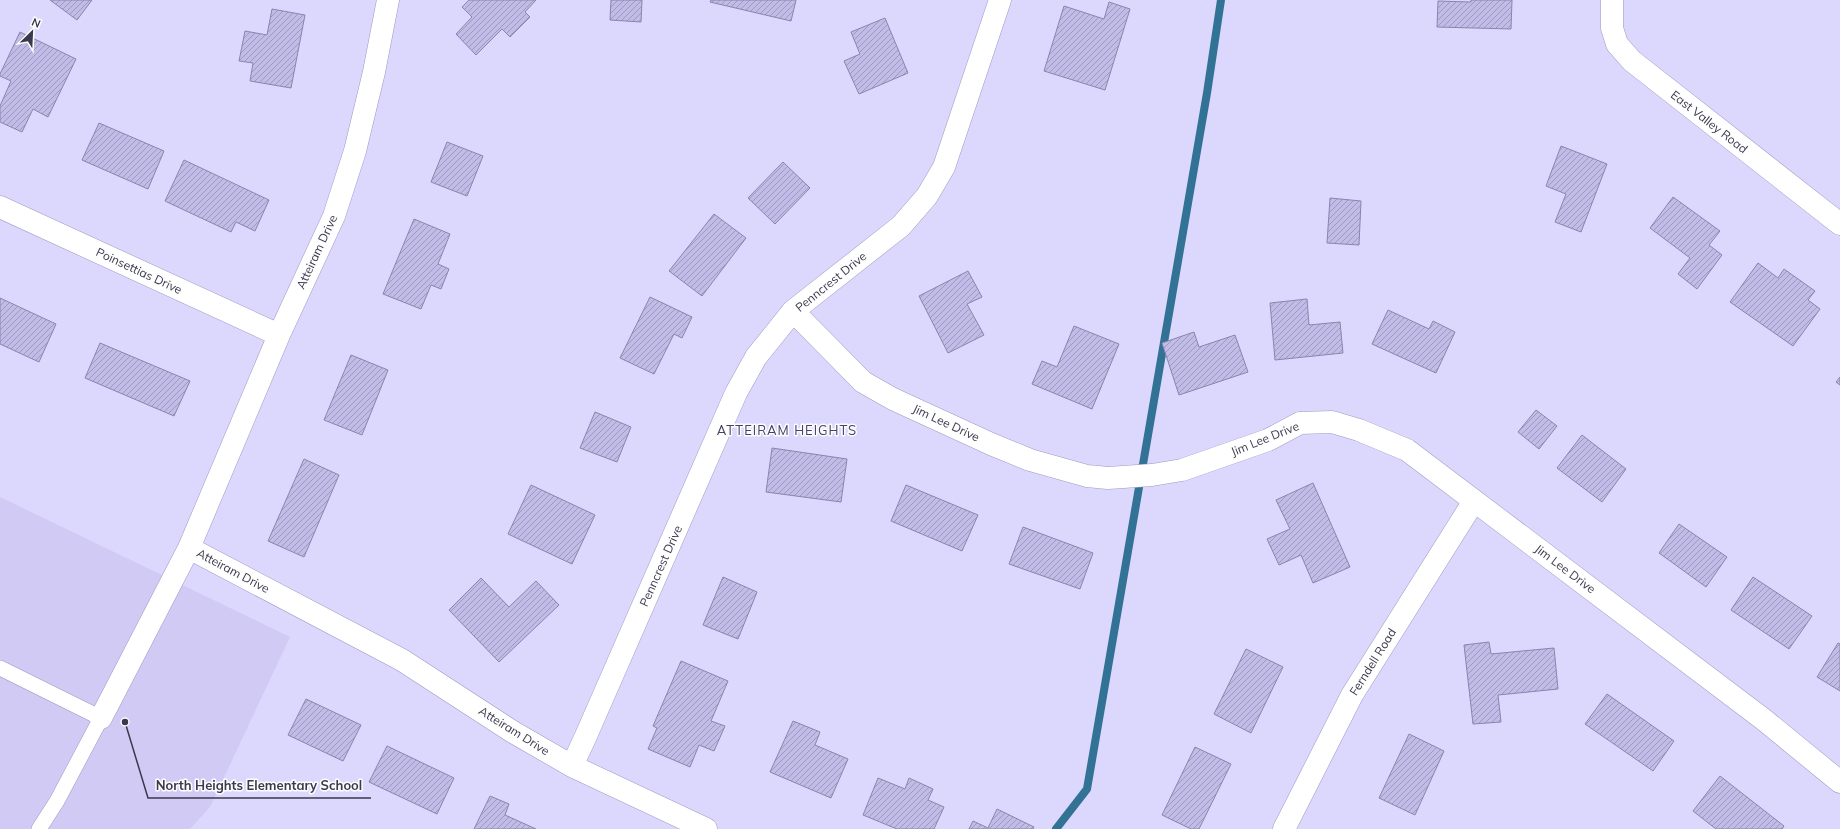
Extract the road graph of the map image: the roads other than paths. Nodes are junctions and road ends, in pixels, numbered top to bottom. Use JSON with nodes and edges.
{"nodes":[{"id":1,"x":388,"y":0,"type":"edge"},
{"id":2,"x":1000,"y":0,"type":"edge"},
{"id":3,"x":1612,"y":0,"type":"edge"},
{"id":4,"x":0,"y":207,"type":"edge"},
{"id":5,"x":1840,"y":224,"type":"edge"},
{"id":6,"x":793,"y":311,"type":"junction"},
{"id":7,"x":279,"y":335,"type":"junction"},
{"id":8,"x":1474,"y":501,"type":"junction"},
{"id":9,"x":189,"y":548,"type":"junction"},
{"id":10,"x":0,"y":668,"type":"edge"},
{"id":11,"x":101,"y":718,"type":"junction"},
{"id":12,"x":572,"y":766,"type":"junction"},
{"id":13,"x":1840,"y":782,"type":"edge"},
{"id":14,"x":39,"y":829,"type":"edge"},
{"id":15,"x":706,"y":829,"type":"edge"},
{"id":16,"x":1284,"y":829,"type":"edge"}],
"edges":[{"from":1,"to":7,"type":"street","name":"Atteiram Drive"},
{"from":2,"to":6,"type":"street","name":"Penncrest Drive"},
{"from":3,"to":5,"type":"street","name":"East Valley Road"},
{"from":4,"to":7,"type":"street","name":"Poinsettias Drive"},
{"from":6,"to":8,"type":"street","name":"Jim Lee Drive"},
{"from":6,"to":12,"type":"street","name":"Penncrest Drive"},
{"from":7,"to":9,"type":"street","name":"Atteiram Drive"},
{"from":8,"to":13,"type":"street","name":"Jim Lee Drive"},
{"from":8,"to":16,"type":"street","name":"Ferndell Road"},
{"from":9,"to":11,"type":"street"},
{"from":9,"to":12,"type":"street","name":"Atteiram Drive"},
{"from":10,"to":11,"type":"lane"},
{"from":11,"to":14,"type":"lane"},
{"from":12,"to":15,"type":"street","name":"Atteiram Drive"}]}
